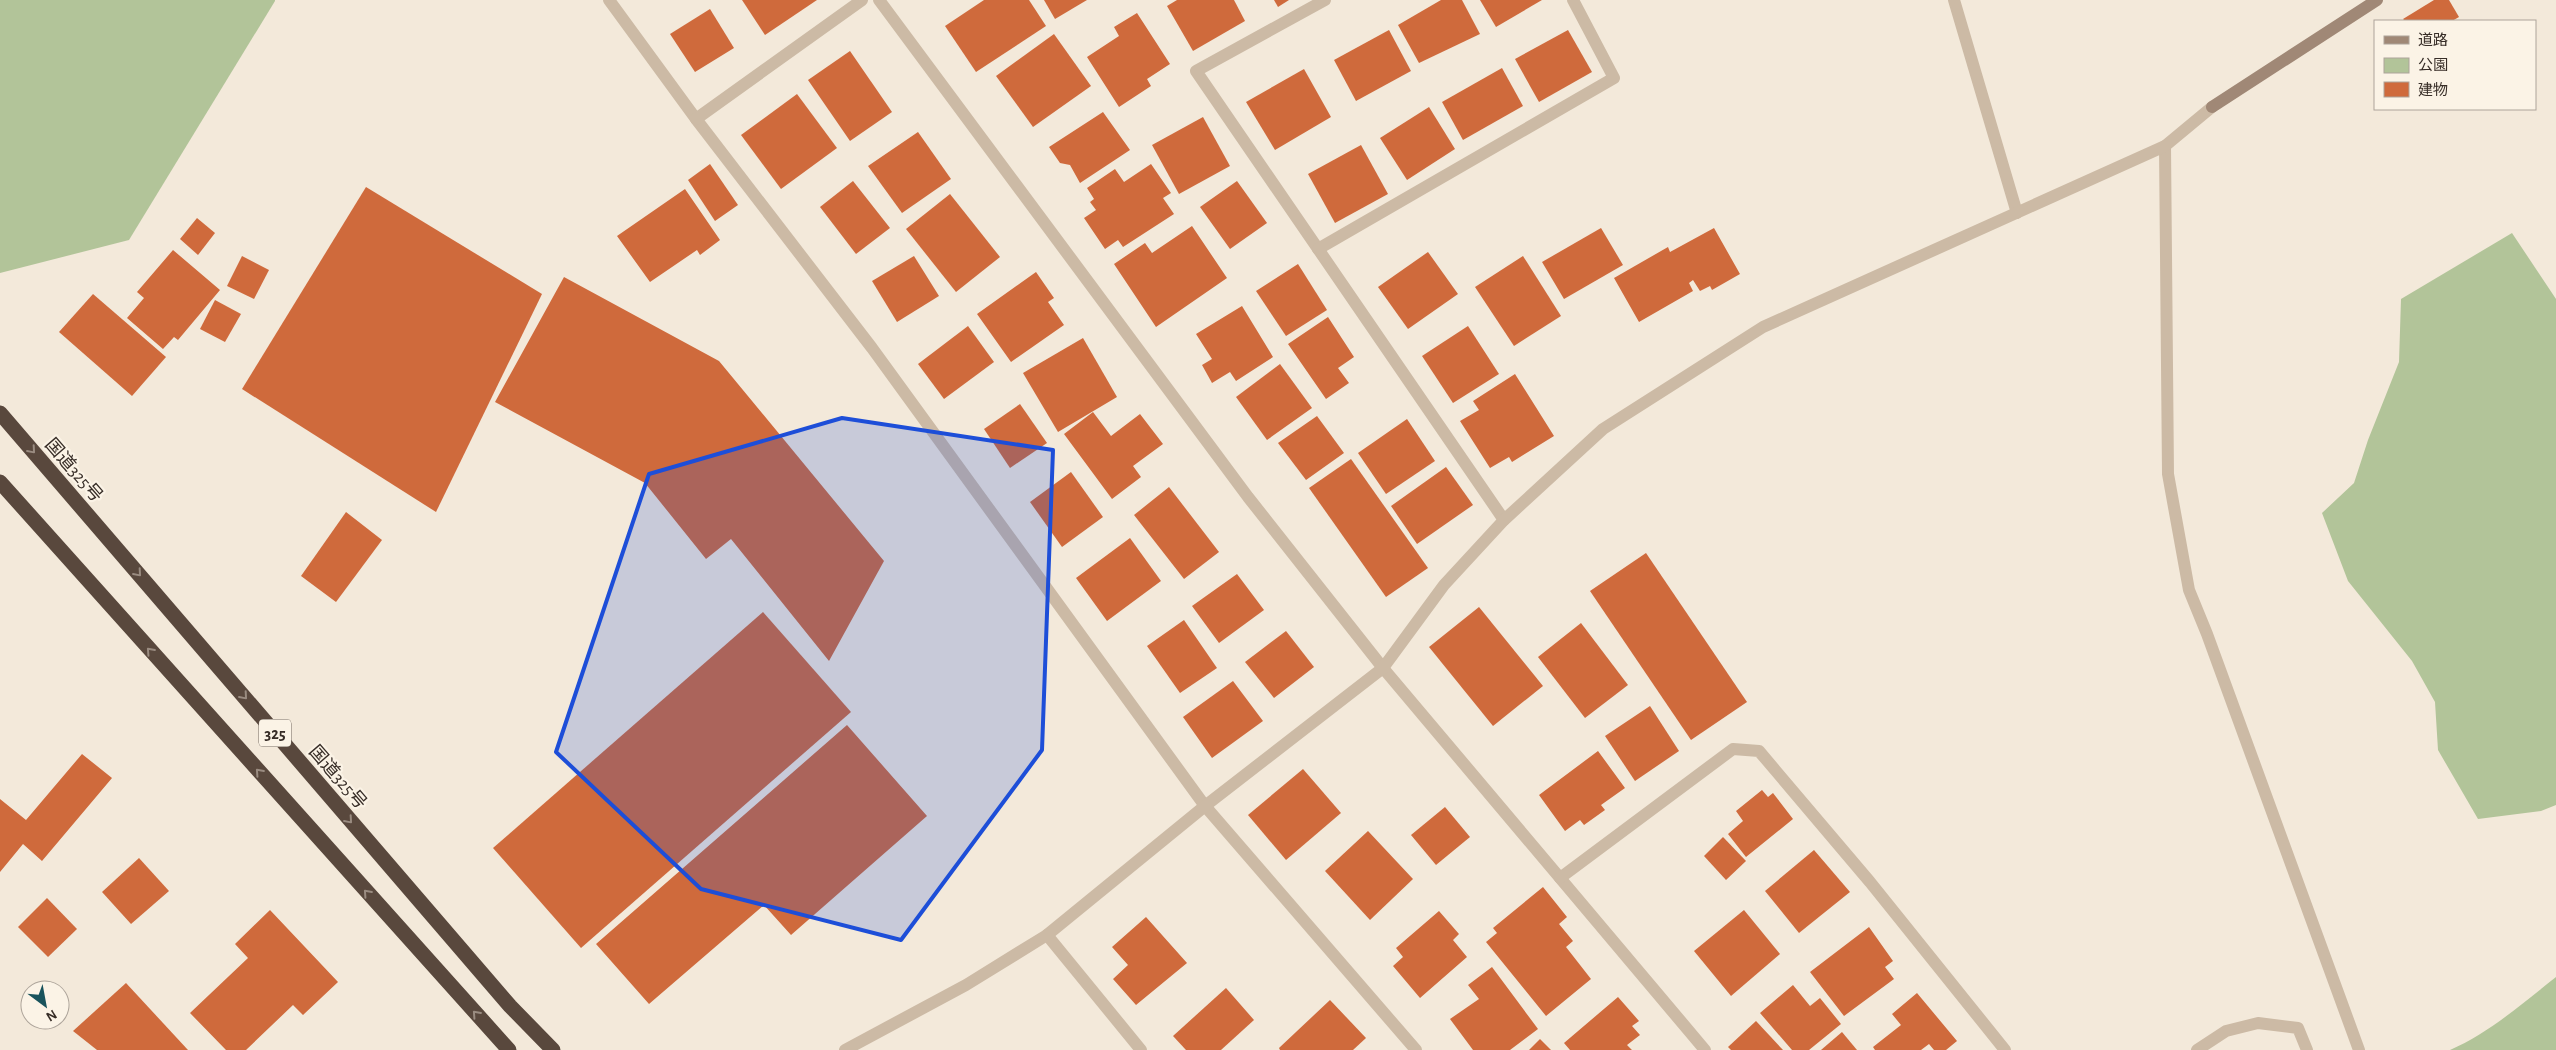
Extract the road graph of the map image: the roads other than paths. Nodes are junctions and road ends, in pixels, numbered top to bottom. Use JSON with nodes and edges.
{"nodes":[{"id":1,"x":609,"y":0,"type":"edge"},
{"id":2,"x":862,"y":0,"type":"edge"},
{"id":3,"x":880,"y":0,"type":"edge"},
{"id":4,"x":1325,"y":0,"type":"edge"},
{"id":5,"x":1573,"y":0,"type":"edge"},
{"id":6,"x":1954,"y":0,"type":"edge"},
{"id":7,"x":2378,"y":0,"type":"edge"},
{"id":8,"x":696,"y":119,"type":"junction"},
{"id":9,"x":2165,"y":146,"type":"junction"},
{"id":10,"x":2017,"y":213,"type":"junction"},
{"id":11,"x":1318,"y":249,"type":"junction"},
{"id":12,"x":0,"y":413,"type":"edge"},
{"id":13,"x":0,"y":482,"type":"edge"},
{"id":14,"x":1504,"y":520,"type":"junction"},
{"id":15,"x":1383,"y":668,"type":"junction"},
{"id":16,"x":1205,"y":806,"type":"junction"},
{"id":17,"x":1560,"y":878,"type":"junction"},
{"id":18,"x":1047,"y":935,"type":"junction"},
{"id":19,"x":509,"y":1050,"type":"edge"},
{"id":20,"x":553,"y":1050,"type":"edge"},
{"id":21,"x":845,"y":1050,"type":"edge"},
{"id":22,"x":1141,"y":1050,"type":"edge"},
{"id":23,"x":1416,"y":1050,"type":"edge"},
{"id":24,"x":1705,"y":1050,"type":"edge"},
{"id":25,"x":2004,"y":1050,"type":"edge"},
{"id":26,"x":2197,"y":1050,"type":"edge"},
{"id":27,"x":2307,"y":1050,"type":"edge"},
{"id":28,"x":2359,"y":1050,"type":"edge"}],
"edges":[{"from":1,"to":8,"type":"street"},
{"from":2,"to":8,"type":"street"},
{"from":3,"to":15,"type":"street"},
{"from":4,"to":11,"type":"street"},
{"from":5,"to":11,"type":"street"},
{"from":6,"to":10,"type":"street"},
{"from":7,"to":9,"type":"street"},
{"from":8,"to":16,"type":"street"},
{"from":9,"to":10,"type":"street"},
{"from":9,"to":28,"type":"street"},
{"from":10,"to":14,"type":"street"},
{"from":11,"to":14,"type":"street"},
{"from":12,"to":20,"type":"highway","name":"国道325号","number":"325","one_way":true},
{"from":19,"to":13,"type":"highway","number":"325","one_way":true},
{"from":14,"to":15,"type":"street"},
{"from":15,"to":16,"type":"street"},
{"from":15,"to":17,"type":"street"},
{"from":16,"to":18,"type":"street"},
{"from":16,"to":23,"type":"street"},
{"from":17,"to":24,"type":"street"},
{"from":17,"to":25,"type":"street"},
{"from":18,"to":21,"type":"street"},
{"from":18,"to":22,"type":"street"},
{"from":26,"to":27,"type":"street"}]}
